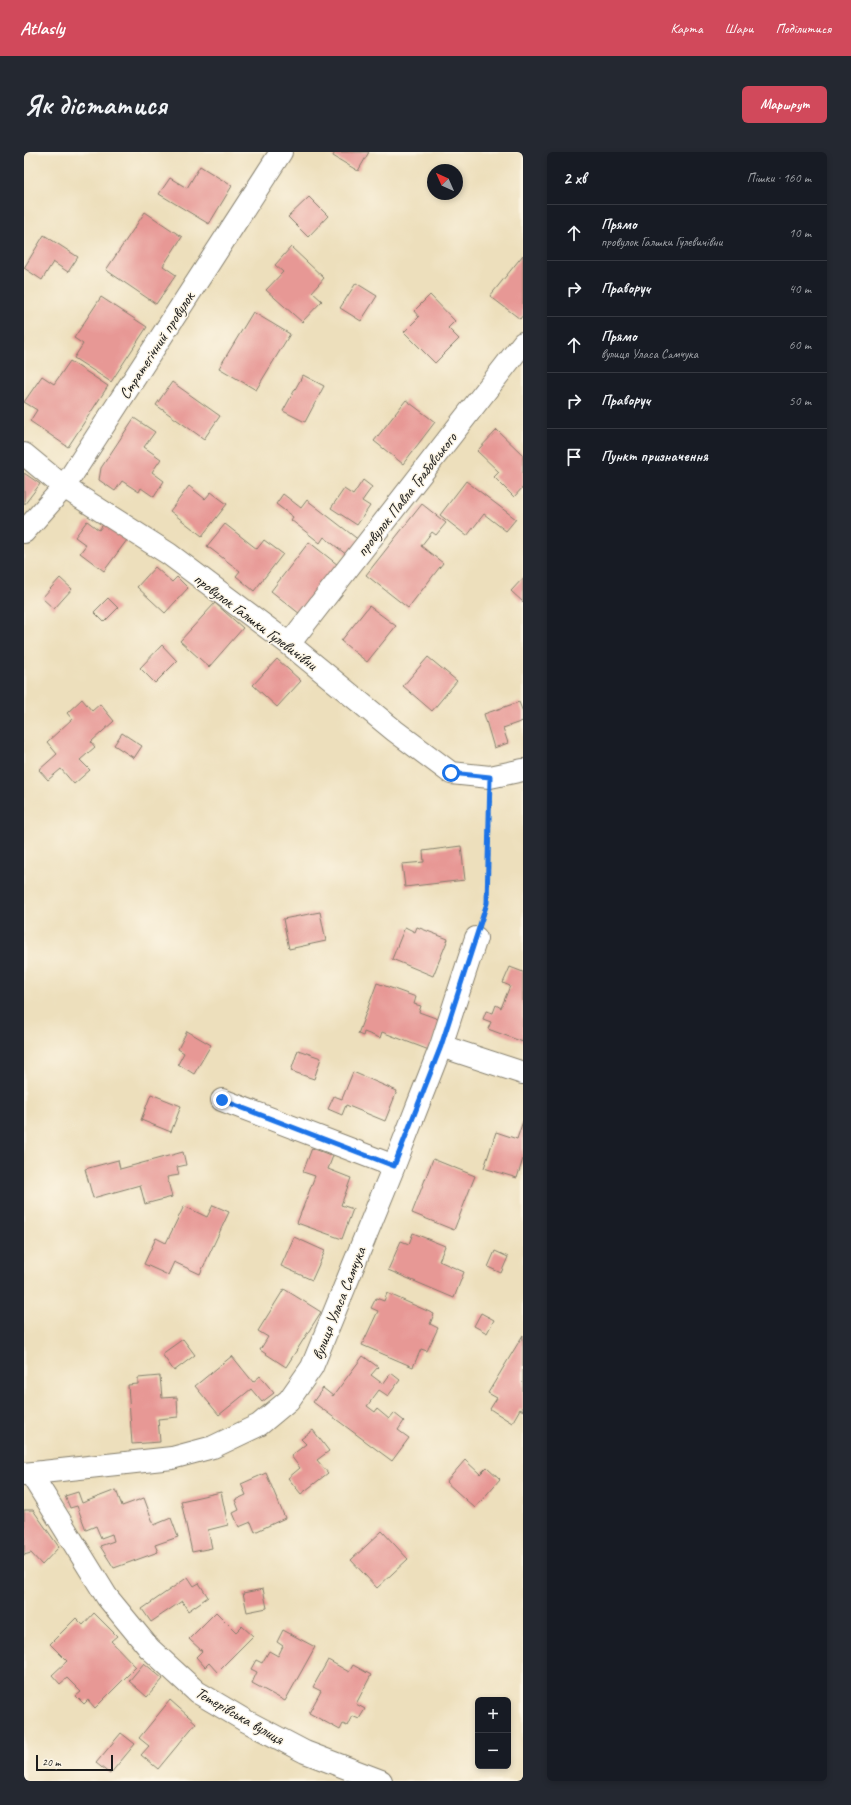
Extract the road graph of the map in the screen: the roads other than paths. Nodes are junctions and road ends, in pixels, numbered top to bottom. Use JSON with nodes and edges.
{"nodes":[{"id":1,"x":281,"y":152,"type":"edge"},
{"id":2,"x":523,"y":343,"type":"edge"},
{"id":3,"x":24,"y":454,"type":"edge"},
{"id":4,"x":64,"y":487,"type":"junction"},
{"id":5,"x":24,"y":532,"type":"edge"},
{"id":6,"x":289,"y":644,"type":"junction"},
{"id":7,"x":523,"y":770,"type":"edge"},
{"id":8,"x":476,"y":938,"type":"road end"},
{"id":9,"x":441,"y":1046,"type":"junction"},
{"id":10,"x":523,"y":1073,"type":"edge"},
{"id":11,"x":222,"y":1100,"type":"dead end"},
{"id":12,"x":394,"y":1166,"type":"junction"},
{"id":13,"x":27,"y":1474,"type":"edge"},
{"id":14,"x":381,"y":1781,"type":"edge"}],
"edges":[{"from":1,"to":4,"type":"street","name":"Стратегічний провулок"},
{"from":2,"to":6,"type":"street","name":"провулок Павла Грабовського"},
{"from":3,"to":4,"type":"street","name":"провулок Галшки Гулевичівни"},
{"from":4,"to":5,"type":"street","name":"Стратегічний провулок"},
{"from":4,"to":6,"type":"street","name":"провулок Галшки Гулевичівни"},
{"from":6,"to":7,"type":"street","name":"провулок Галшки Гулевичівни"},
{"from":8,"to":9,"type":"street","name":"вулиця Уласа Самчука"},
{"from":9,"to":10,"type":"street"},
{"from":9,"to":12,"type":"street","name":"вулиця Уласа Самчука"},
{"from":11,"to":12,"type":"street"},
{"from":12,"to":13,"type":"street","name":"вулиця Уласа Самчука"},
{"from":13,"to":14,"type":"street","name":"Тетерівська вулиця"}]}
